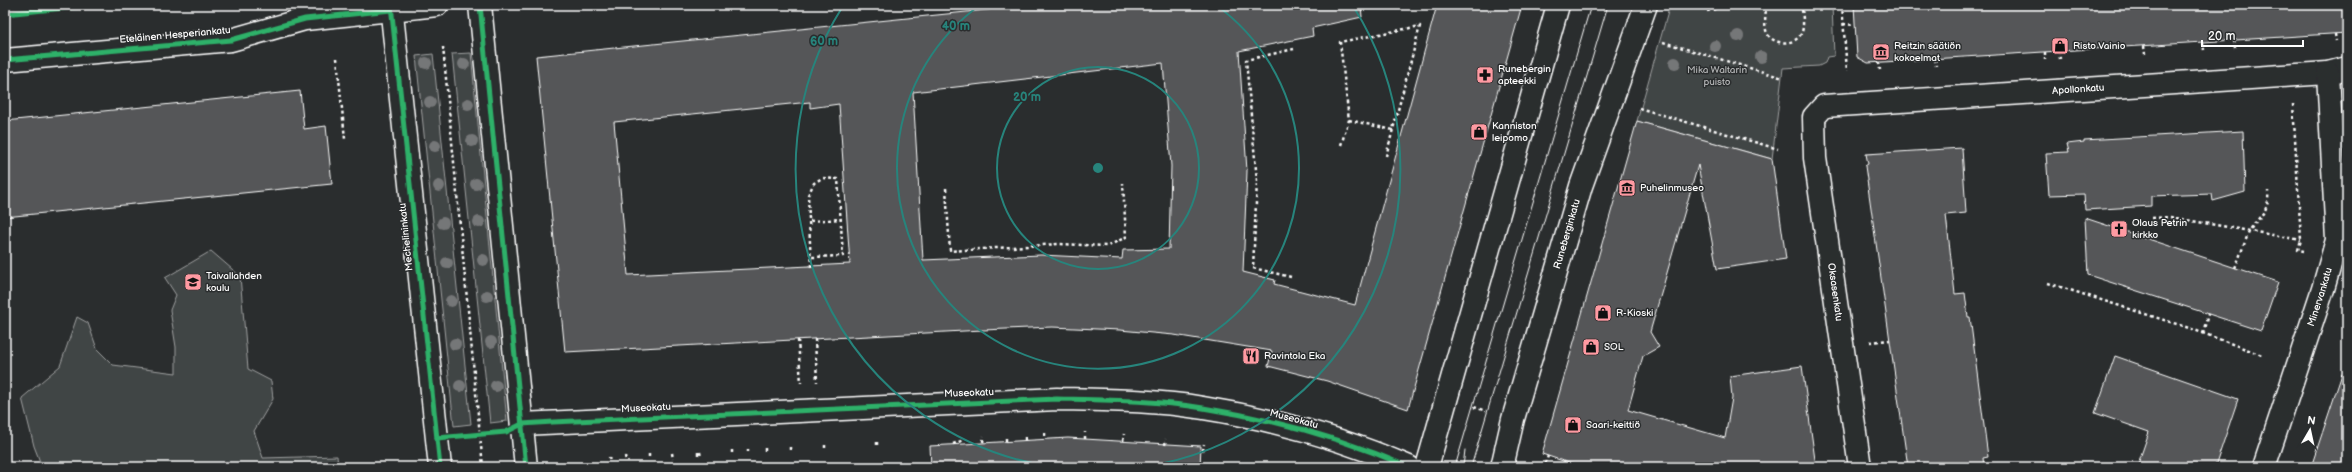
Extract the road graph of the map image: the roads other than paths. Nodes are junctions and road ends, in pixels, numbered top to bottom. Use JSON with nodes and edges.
{"nodes":[{"id":1,"x":437,"y":5,"type":"edge"},
{"id":2,"x":480,"y":5,"type":"edge"},
{"id":3,"x":1558,"y":5,"type":"edge"},
{"id":4,"x":1646,"y":5,"type":"edge"},
{"id":5,"x":391,"y":8,"type":"edge"},
{"id":6,"x":5,"y":60,"type":"edge"},
{"id":7,"x":2337,"y":70,"type":"edge"},
{"id":8,"x":1814,"y":117,"type":"joint"},
{"id":9,"x":522,"y":424,"type":"junction"},
{"id":10,"x":440,"y":467,"type":"edge"},
{"id":11,"x":526,"y":467,"type":"edge"},
{"id":12,"x":1409,"y":467,"type":"edge"},
{"id":13,"x":1427,"y":467,"type":"edge"},
{"id":14,"x":1502,"y":467,"type":"edge"},
{"id":15,"x":1860,"y":467,"type":"edge"},
{"id":16,"x":2264,"y":467,"type":"edge"}],
"edges":[{"from":1,"to":5,"type":"street","name":"Eteläinen Hesperiankatu"},
{"from":2,"to":9,"type":"street"},
{"from":3,"to":13,"type":"street"},
{"from":4,"to":14,"type":"street","name":"Runeberginkatu"},
{"from":5,"to":6,"type":"street","name":"Eteläinen Hesperiankatu"},
{"from":5,"to":10,"type":"street","name":"Mechelininkatu"},
{"from":7,"to":8,"type":"street","name":"Apollonkatu"},
{"from":7,"to":16,"type":"street","name":"Minervankatu"},
{"from":8,"to":15,"type":"street","name":"Oksasenkatu"},
{"from":9,"to":11,"type":"street"},
{"from":9,"to":12,"type":"street","name":"Museokatu"}]}
